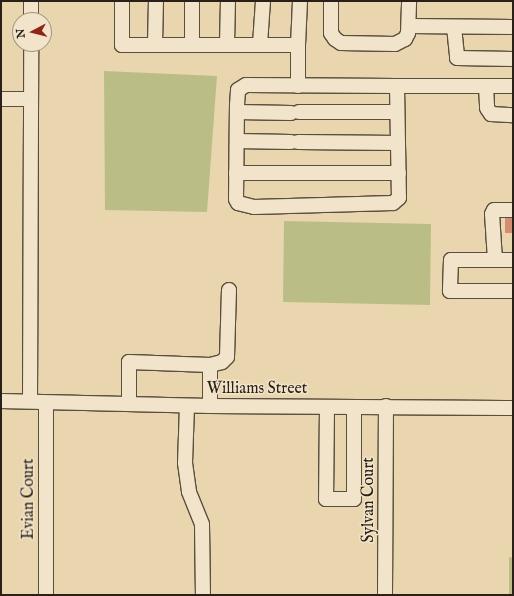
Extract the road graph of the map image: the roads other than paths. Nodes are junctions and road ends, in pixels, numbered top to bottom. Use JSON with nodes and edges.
{"nodes":[{"id":1,"x":31,"y":1,"type":"edge"},
{"id":2,"x":122,"y":1,"type":"edge"},
{"id":3,"x":156,"y":1,"type":"edge"},
{"id":4,"x":192,"y":1,"type":"edge"},
{"id":5,"x":228,"y":1,"type":"edge"},
{"id":6,"x":263,"y":1,"type":"edge"},
{"id":7,"x":300,"y":1,"type":"edge"},
{"id":8,"x":331,"y":1,"type":"edge"},
{"id":9,"x":409,"y":1,"type":"edge"},
{"id":10,"x":31,"y":12,"type":"edge"},
{"id":11,"x":410,"y":26,"type":"junction"},
{"id":12,"x":454,"y":27,"type":"junction"},
{"id":13,"x":513,"y":27,"type":"edge"},
{"id":14,"x":155,"y":44,"type":"junction"},
{"id":15,"x":192,"y":44,"type":"junction"},
{"id":16,"x":227,"y":44,"type":"junction"},
{"id":17,"x":260,"y":44,"type":"junction"},
{"id":18,"x":298,"y":45,"type":"junction"},
{"id":19,"x":31,"y":52,"type":"edge"},
{"id":20,"x":513,"y":59,"type":"edge"},
{"id":21,"x":298,"y":86,"type":"junction"},
{"id":22,"x":397,"y":86,"type":"junction"},
{"id":23,"x":486,"y":86,"type":"junction"},
{"id":24,"x":513,"y":86,"type":"edge"},
{"id":25,"x":30,"y":98,"type":"junction"},
{"id":26,"x":1,"y":99,"type":"edge"},
{"id":27,"x":237,"y":112,"type":"junction"},
{"id":28,"x":397,"y":112,"type":"junction"},
{"id":29,"x":513,"y":115,"type":"edge"},
{"id":30,"x":237,"y":141,"type":"junction"},
{"id":31,"x":398,"y":143,"type":"junction"},
{"id":32,"x":236,"y":173,"type":"junction"},
{"id":33,"x":399,"y":173,"type":"junction"},
{"id":34,"x":513,"y":210,"type":"edge"},
{"id":35,"x":495,"y":260,"type":"junction"},
{"id":36,"x":513,"y":260,"type":"edge"},
{"id":37,"x":230,"y":290,"type":"dead end"},
{"id":38,"x":513,"y":291,"type":"edge"},
{"id":39,"x":210,"y":364,"type":"junction"},
{"id":40,"x":1,"y":401,"type":"edge"},
{"id":41,"x":30,"y":401,"type":"junction"},
{"id":42,"x":46,"y":403,"type":"junction"},
{"id":43,"x":129,"y":404,"type":"junction"},
{"id":44,"x":187,"y":406,"type":"junction"},
{"id":45,"x":210,"y":406,"type":"junction"},
{"id":46,"x":327,"y":406,"type":"junction"},
{"id":47,"x":386,"y":406,"type":"junction"},
{"id":48,"x":354,"y":407,"type":"junction"},
{"id":49,"x":513,"y":408,"type":"edge"},
{"id":50,"x":46,"y":595,"type":"edge"},
{"id":51,"x":203,"y":595,"type":"edge"},
{"id":52,"x":386,"y":595,"type":"edge"}],
"edges":[{"from":1,"to":10,"type":"street"},
{"from":2,"to":14,"type":"street"},
{"from":3,"to":14,"type":"street"},
{"from":4,"to":15,"type":"street"},
{"from":5,"to":16,"type":"street"},
{"from":6,"to":17,"type":"street"},
{"from":7,"to":18,"type":"street"},
{"from":8,"to":11,"type":"street"},
{"from":9,"to":11,"type":"street"},
{"from":11,"to":12,"type":"street"},
{"from":12,"to":13,"type":"street"},
{"from":12,"to":20,"type":"street"},
{"from":14,"to":15,"type":"street"},
{"from":15,"to":16,"type":"street"},
{"from":16,"to":17,"type":"street"},
{"from":17,"to":18,"type":"street"},
{"from":18,"to":21,"type":"street"},
{"from":19,"to":25,"type":"street"},
{"from":21,"to":22,"type":"street"},
{"from":21,"to":27,"type":"street"},
{"from":22,"to":23,"type":"street"},
{"from":22,"to":28,"type":"street"},
{"from":23,"to":24,"type":"street"},
{"from":23,"to":29,"type":"street"},
{"from":25,"to":26,"type":"street"},
{"from":25,"to":41,"type":"street"},
{"from":27,"to":28,"type":"street"},
{"from":27,"to":30,"type":"street"},
{"from":28,"to":31,"type":"street"},
{"from":30,"to":31,"type":"street"},
{"from":30,"to":32,"type":"street"},
{"from":31,"to":33,"type":"street"},
{"from":32,"to":33,"type":"street"},
{"from":32,"to":33,"type":"street"},
{"from":34,"to":35,"type":"street"},
{"from":35,"to":36,"type":"street"},
{"from":35,"to":38,"type":"street"},
{"from":37,"to":39,"type":"street"},
{"from":39,"to":43,"type":"street"},
{"from":39,"to":45,"type":"street"},
{"from":40,"to":41,"type":"street","name":"Williams Street"},
{"from":41,"to":42,"type":"street","name":"Williams Street"},
{"from":42,"to":43,"type":"street","name":"Williams Street"},
{"from":42,"to":50,"type":"street","name":"Evian Court"},
{"from":43,"to":44,"type":"street","name":"Williams Street"},
{"from":44,"to":45,"type":"street","name":"Williams Street"},
{"from":44,"to":51,"type":"street"},
{"from":45,"to":46,"type":"street","name":"Williams Street"},
{"from":46,"to":48,"type":"street","name":"Williams Street"},
{"from":46,"to":48,"type":"street"},
{"from":47,"to":48,"type":"street","name":"Williams Street"},
{"from":47,"to":49,"type":"street","name":"Williams Street"},
{"from":47,"to":52,"type":"street","name":"Sylvan Court"}]}
